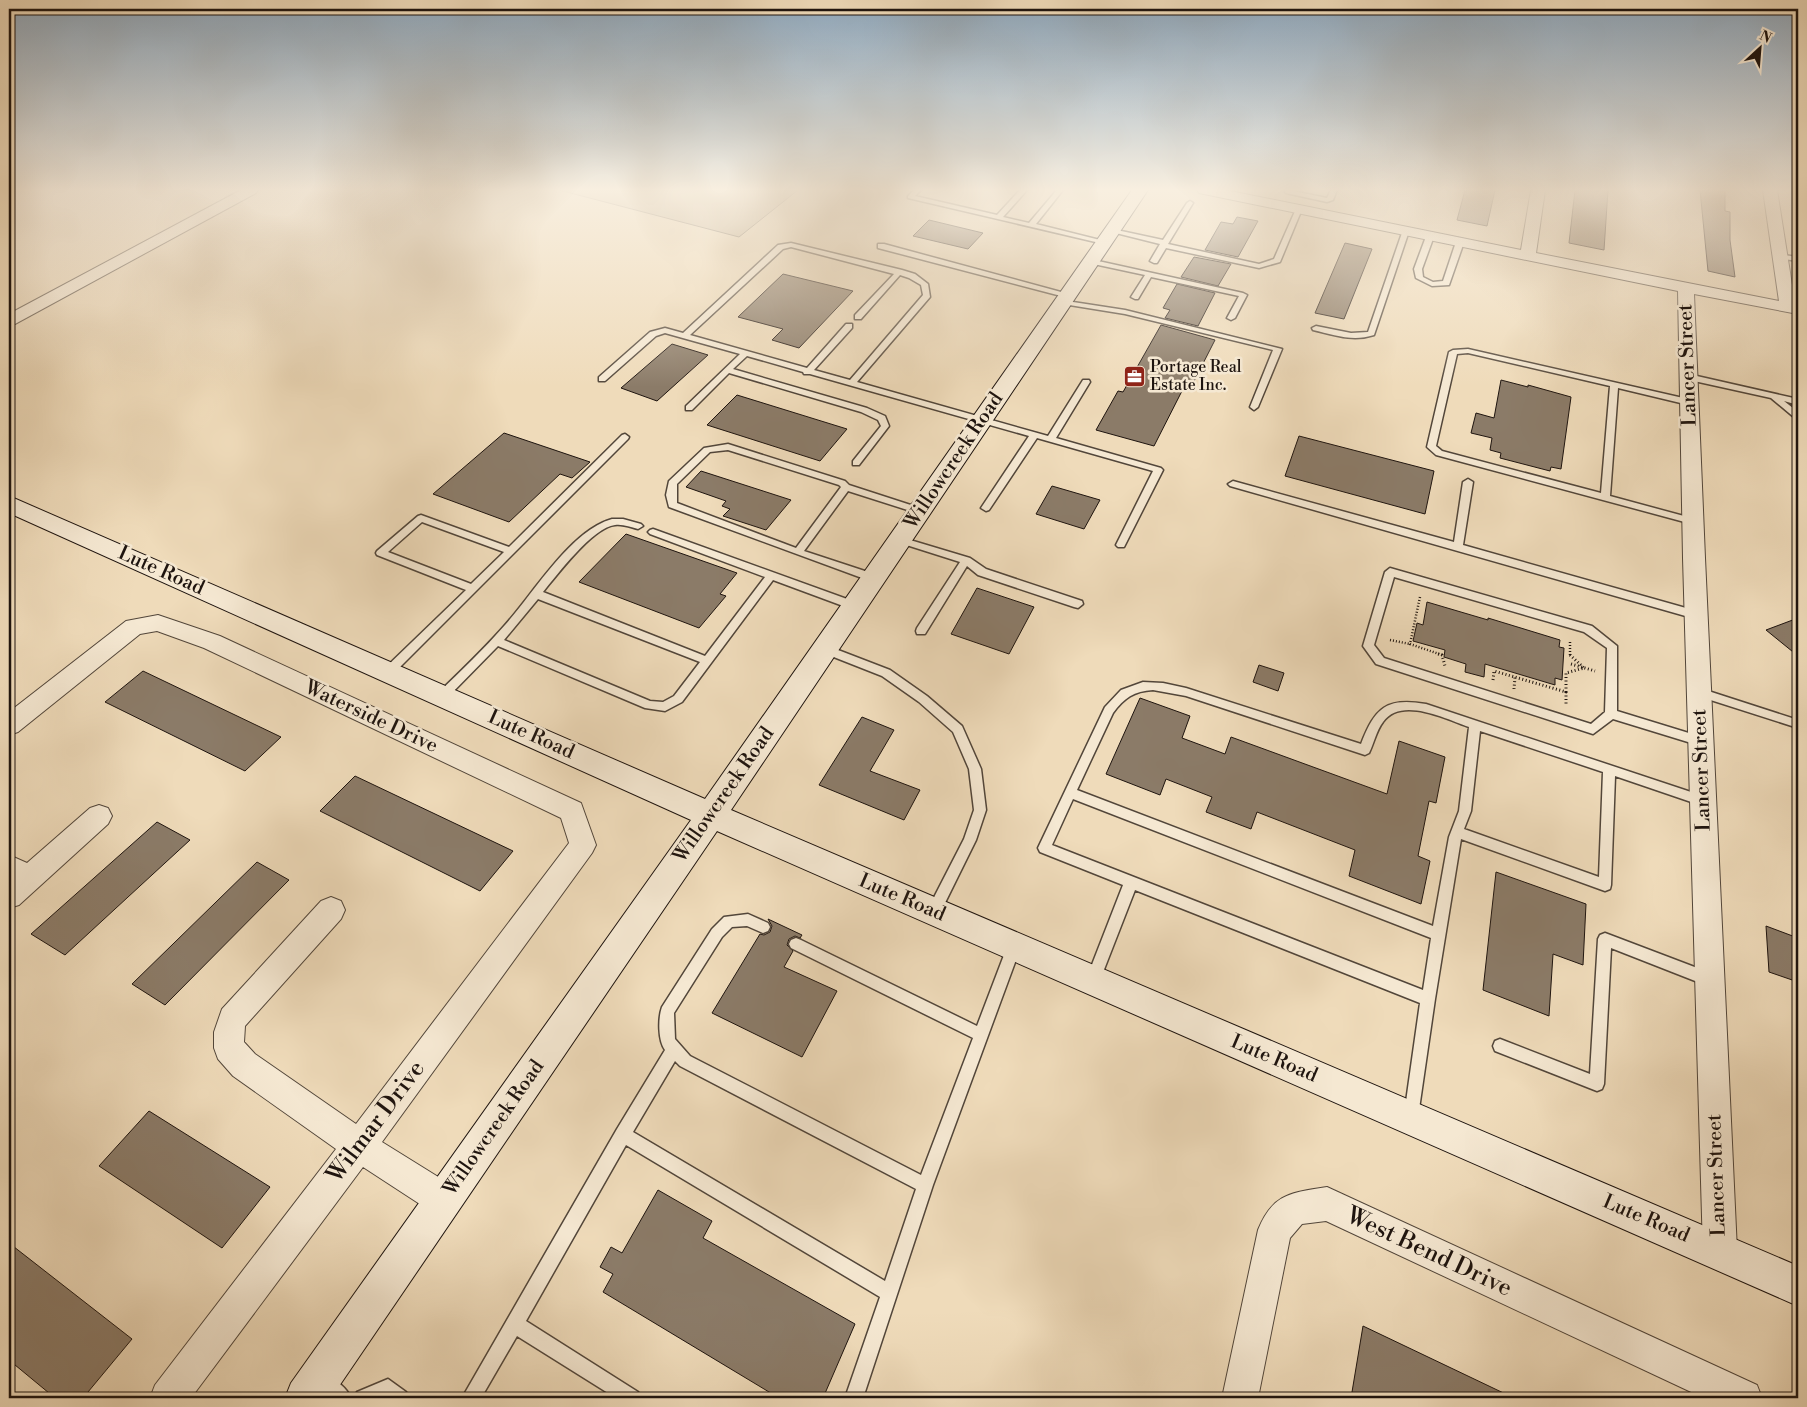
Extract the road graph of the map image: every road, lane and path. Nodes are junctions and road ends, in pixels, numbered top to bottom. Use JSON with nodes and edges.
{"nodes":[{"id":1,"x":129,"y":256,"type":"edge"},
{"id":2,"x":772,"y":256,"type":"edge"},
{"id":3,"x":834,"y":256,"type":"edge"},
{"id":4,"x":915,"y":256,"type":"edge"},
{"id":5,"x":1095,"y":256,"type":"edge"},
{"id":6,"x":1119,"y":256,"type":"edge"},
{"id":7,"x":1157,"y":256,"type":"edge"},
{"id":8,"x":1214,"y":256,"type":"edge"},
{"id":9,"x":1279,"y":256,"type":"edge"},
{"id":10,"x":1397,"y":256,"type":"edge"},
{"id":11,"x":1423,"y":256,"type":"edge"},
{"id":12,"x":1455,"y":256,"type":"edge"},
{"id":13,"x":1528,"y":256,"type":"edge"},
{"id":14,"x":1780,"y":256,"type":"joint"},
{"id":15,"x":1798,"y":259,"type":"edge"},
{"id":16,"x":1154,"y":261,"type":"dead end"},
{"id":17,"x":899,"y":272,"type":"junction"},
{"id":18,"x":1149,"y":274,"type":"junction"},
{"id":19,"x":1686,"y":288,"type":"junction"},
{"id":20,"x":1135,"y":297,"type":"dead end"},
{"id":21,"x":1066,"y":298,"type":"junction"},
{"id":22,"x":1793,"y":308,"type":"edge"},
{"id":23,"x":858,"y":316,"type":"dead end"},
{"id":24,"x":1231,"y":318,"type":"dead end"},
{"id":25,"x":9,"y":320,"type":"edge"},
{"id":26,"x":848,"y":326,"type":"dead end"},
{"id":27,"x":1316,"y":328,"type":"dead end"},
{"id":28,"x":684,"y":336,"type":"junction"},
{"id":29,"x":744,"y":354,"type":"junction"},
{"id":30,"x":728,"y":370,"type":"junction"},
{"id":31,"x":807,"y":372,"type":"junction"},
{"id":32,"x":1688,"y":377,"type":"junction"},
{"id":33,"x":602,"y":379,"type":"dead end"},
{"id":34,"x":1086,"y":382,"type":"dead end"},
{"id":35,"x":1614,"y":384,"type":"junction"},
{"id":36,"x":839,"y":389,"type":"junction"},
{"id":37,"x":1769,"y":396,"type":"junction"},
{"id":38,"x":1689,"y":402,"type":"junction"},
{"id":39,"x":1798,"y":402,"type":"edge"},
{"id":40,"x":1254,"y":407,"type":"dead end"},
{"id":41,"x":689,"y":408,"type":"dead end"},
{"id":42,"x":1798,"y":416,"type":"edge"},
{"id":43,"x":983,"y":419,"type":"junction"},
{"id":44,"x":1035,"y":434,"type":"junction"},
{"id":45,"x":624,"y":437,"type":"dead end"},
{"id":46,"x":1051,"y":439,"type":"junction"},
{"id":47,"x":856,"y":463,"type":"dead end"},
{"id":48,"x":1468,"y":482,"type":"dead end"},
{"id":49,"x":1232,"y":484,"type":"dead end"},
{"id":50,"x":846,"y":487,"type":"junction"},
{"id":51,"x":1604,"y":498,"type":"junction"},
{"id":52,"x":9,"y":504,"type":"edge"},
{"id":53,"x":986,"y":508,"type":"dead end"},
{"id":54,"x":920,"y":510,"type":"junction"},
{"id":55,"x":1692,"y":521,"type":"junction"},
{"id":56,"x":638,"y":526,"type":"dead end"},
{"id":57,"x":653,"y":532,"type":"dead end"},
{"id":58,"x":900,"y":540,"type":"junction"},
{"id":59,"x":1121,"y":545,"type":"dead end"},
{"id":60,"x":1458,"y":547,"type":"junction"},
{"id":61,"x":510,"y":551,"type":"junction"},
{"id":62,"x":798,"y":552,"type":"junction"},
{"id":63,"x":966,"y":560,"type":"junction"},
{"id":64,"x":771,"y":576,"type":"junction"},
{"id":65,"x":873,"y":578,"type":"junction"},
{"id":66,"x":472,"y":588,"type":"junction"},
{"id":67,"x":537,"y":594,"type":"junction"},
{"id":68,"x":1420,"y":597,"type":"dead end"},
{"id":69,"x":1078,"y":604,"type":"dead end"},
{"id":70,"x":854,"y":606,"type":"junction"},
{"id":71,"x":1696,"y":615,"type":"junction"},
{"id":72,"x":921,"y":631,"type":"dead end"},
{"id":73,"x":496,"y":641,"type":"junction"},
{"id":74,"x":1570,"y":642,"type":"dead end"},
{"id":75,"x":1410,"y":644,"type":"junction"},
{"id":76,"x":1389,"y":645,"type":"dead end"},
{"id":77,"x":825,"y":649,"type":"junction"},
{"id":78,"x":707,"y":661,"type":"junction"},
{"id":79,"x":1571,"y":664,"type":"dead end"},
{"id":80,"x":1584,"y":668,"type":"junction"},
{"id":81,"x":1445,"y":669,"type":"dead end"},
{"id":82,"x":388,"y":672,"type":"junction"},
{"id":83,"x":1486,"y":681,"type":"dead end"},
{"id":84,"x":1699,"y":692,"type":"junction"},
{"id":85,"x":442,"y":696,"type":"junction"},
{"id":86,"x":1610,"y":714,"type":"junction"},
{"id":87,"x":1798,"y":724,"type":"edge"},
{"id":88,"x":9,"y":725,"type":"edge"},
{"id":89,"x":1475,"y":725,"type":"junction"},
{"id":90,"x":1700,"y":741,"type":"junction"},
{"id":91,"x":1609,"y":770,"type":"junction"},
{"id":92,"x":1070,"y":793,"type":"junction"},
{"id":93,"x":1703,"y":801,"type":"junction"},
{"id":94,"x":711,"y":815,"type":"junction"},
{"id":95,"x":100,"y":816,"type":"dead end"},
{"id":96,"x":1457,"y":832,"type":"junction"},
{"id":97,"x":583,"y":845,"type":"joint"},
{"id":98,"x":15,"y":880,"type":"edge"},
{"id":99,"x":1130,"y":882,"type":"junction"},
{"id":100,"x":331,"y":910,"type":"dead end"},
{"id":101,"x":934,"y":911,"type":"junction"},
{"id":102,"x":763,"y":927,"type":"dead end"},
{"id":103,"x":1438,"y":934,"type":"junction"},
{"id":104,"x":796,"y":944,"type":"dead end"},
{"id":105,"x":1014,"y":946,"type":"junction"},
{"id":106,"x":1710,"y":979,"type":"junction"},
{"id":107,"x":1093,"y":980,"type":"junction"},
{"id":108,"x":1428,"y":999,"type":"junction"},
{"id":109,"x":981,"y":1035,"type":"junction"},
{"id":110,"x":1500,"y":1046,"type":"dead end"},
{"id":111,"x":674,"y":1049,"type":"junction"},
{"id":112,"x":1411,"y":1118,"type":"junction"},
{"id":113,"x":622,"y":1134,"type":"junction"},
{"id":114,"x":359,"y":1146,"type":"junction"},
{"id":115,"x":925,"y":1185,"type":"junction"},
{"id":116,"x":444,"y":1200,"type":"junction"},
{"id":117,"x":1720,"y":1251,"type":"junction"},
{"id":118,"x":1798,"y":1286,"type":"edge"},
{"id":119,"x":889,"y":1293,"type":"junction"},
{"id":120,"x":516,"y":1325,"type":"junction"},
{"id":121,"x":323,"y":1392,"type":"edge"},
{"id":122,"x":168,"y":1398,"type":"edge"},
{"id":123,"x":363,"y":1398,"type":"edge"},
{"id":124,"x":400,"y":1398,"type":"edge"},
{"id":125,"x":471,"y":1398,"type":"edge"},
{"id":126,"x":632,"y":1398,"type":"edge"},
{"id":127,"x":854,"y":1398,"type":"edge"},
{"id":128,"x":1240,"y":1398,"type":"edge"},
{"id":129,"x":1744,"y":1398,"type":"edge"}],
"edges":[{"from":1,"to":25,"type":"street"},
{"from":2,"to":28,"type":"lane"},
{"from":3,"to":17,"type":"lane"},
{"from":4,"to":21,"type":"lane"},
{"from":5,"to":21,"type":"street","name":"Willowcreek Road"},
{"from":6,"to":18,"type":"lane"},
{"from":7,"to":16,"type":"lane"},
{"from":8,"to":9,"type":"lane"},
{"from":10,"to":27,"type":"lane"},
{"from":11,"to":12,"type":"lane"},
{"from":13,"to":19,"type":"street"},
{"from":14,"to":15,"type":"lane"},
{"from":14,"to":22,"type":"street"},
{"from":17,"to":23,"type":"lane"},
{"from":17,"to":36,"type":"lane"},
{"from":18,"to":20,"type":"lane"},
{"from":18,"to":24,"type":"lane"},
{"from":19,"to":22,"type":"street"},
{"from":19,"to":32,"type":"street","name":"Lancer Street"},
{"from":21,"to":40,"type":"lane"},
{"from":21,"to":43,"type":"street","name":"Willowcreek Road"},
{"from":26,"to":31,"type":"lane"},
{"from":28,"to":29,"type":"lane"},
{"from":28,"to":33,"type":"lane"},
{"from":29,"to":30,"type":"lane"},
{"from":29,"to":31,"type":"lane"},
{"from":30,"to":36,"type":"lane"},
{"from":30,"to":41,"type":"lane"},
{"from":31,"to":36,"type":"lane"},
{"from":32,"to":37,"type":"lane"},
{"from":32,"to":38,"type":"street","name":"Lancer Street"},
{"from":34,"to":46,"type":"lane"},
{"from":35,"to":38,"type":"lane"},
{"from":35,"to":51,"type":"lane"},
{"from":35,"to":51,"type":"lane"},
{"from":36,"to":43,"type":"lane"},
{"from":36,"to":47,"type":"lane"},
{"from":37,"to":39,"type":"lane"},
{"from":37,"to":42,"type":"lane"},
{"from":38,"to":55,"type":"street","name":"Lancer Street"},
{"from":43,"to":44,"type":"lane"},
{"from":43,"to":54,"type":"street","name":"Willowcreek Road"},
{"from":44,"to":46,"type":"lane"},
{"from":44,"to":53,"type":"lane"},
{"from":45,"to":61,"type":"lane"},
{"from":46,"to":59,"type":"lane"},
{"from":48,"to":60,"type":"lane"},
{"from":49,"to":60,"type":"lane"},
{"from":50,"to":54,"type":"lane"},
{"from":50,"to":62,"type":"lane"},
{"from":50,"to":62,"type":"lane"},
{"from":51,"to":55,"type":"lane"},
{"from":52,"to":82,"type":"street","name":"Lute Road"},
{"from":54,"to":58,"type":"street","name":"Willowcreek Road"},
{"from":55,"to":71,"type":"street","name":"Lancer Street"},
{"from":56,"to":67,"type":"lane"},
{"from":57,"to":64,"type":"lane"},
{"from":58,"to":63,"type":"lane"},
{"from":58,"to":65,"type":"street","name":"Willowcreek Road"},
{"from":60,"to":71,"type":"lane"},
{"from":61,"to":66,"type":"lane"},
{"from":61,"to":66,"type":"lane"},
{"from":62,"to":65,"type":"lane"},
{"from":63,"to":69,"type":"lane"},
{"from":63,"to":72,"type":"lane"},
{"from":64,"to":70,"type":"lane"},
{"from":64,"to":78,"type":"lane"},
{"from":65,"to":70,"type":"street","name":"Willowcreek Road"},
{"from":66,"to":82,"type":"lane"},
{"from":67,"to":73,"type":"lane"},
{"from":67,"to":78,"type":"lane"},
{"from":68,"to":75,"type":"path"},
{"from":70,"to":77,"type":"street","name":"Willowcreek Road"},
{"from":71,"to":84,"type":"street","name":"Lancer Street"},
{"from":73,"to":78,"type":"lane"},
{"from":73,"to":85,"type":"lane"},
{"from":74,"to":80,"type":"path"},
{"from":75,"to":76,"type":"path"},
{"from":75,"to":81,"type":"path"},
{"from":77,"to":94,"type":"street","name":"Willowcreek Road"},
{"from":77,"to":101,"type":"lane"},
{"from":79,"to":80,"type":"path"},
{"from":80,"to":83,"type":"path"},
{"from":82,"to":85,"type":"street","name":"Lute Road"},
{"from":84,"to":87,"type":"lane"},
{"from":84,"to":90,"type":"street","name":"Lancer Street"},
{"from":85,"to":94,"type":"street","name":"Lute Road"},
{"from":86,"to":86,"type":"lane"},
{"from":86,"to":90,"type":"lane"},
{"from":88,"to":97,"type":"street","name":"Waterside Drive"},
{"from":89,"to":91,"type":"lane"},
{"from":89,"to":92,"type":"lane"},
{"from":89,"to":96,"type":"lane"},
{"from":90,"to":93,"type":"street","name":"Lancer Street"},
{"from":91,"to":93,"type":"lane"},
{"from":91,"to":96,"type":"lane"},
{"from":92,"to":99,"type":"lane"},
{"from":92,"to":103,"type":"lane"},
{"from":93,"to":106,"type":"street","name":"Lancer Street"},
{"from":94,"to":101,"type":"street","name":"Lute Road"},
{"from":94,"to":116,"type":"street","name":"Willowcreek Road"},
{"from":95,"to":98,"type":"street"},
{"from":96,"to":103,"type":"lane"},
{"from":97,"to":114,"type":"street","name":"Wilmar Drive"},
{"from":99,"to":107,"type":"lane"},
{"from":99,"to":108,"type":"lane"},
{"from":100,"to":114,"type":"street"},
{"from":101,"to":105,"type":"street","name":"Lute Road"},
{"from":102,"to":111,"type":"lane"},
{"from":103,"to":108,"type":"lane"},
{"from":104,"to":109,"type":"lane"},
{"from":105,"to":107,"type":"street","name":"Lute Road"},
{"from":105,"to":109,"type":"lane"},
{"from":106,"to":110,"type":"lane"},
{"from":106,"to":117,"type":"street","name":"Lancer Street"},
{"from":107,"to":112,"type":"street","name":"Lute Road"},
{"from":108,"to":112,"type":"lane"},
{"from":109,"to":115,"type":"lane"},
{"from":111,"to":113,"type":"lane"},
{"from":111,"to":115,"type":"lane"},
{"from":112,"to":117,"type":"street","name":"Lute Road"},
{"from":113,"to":119,"type":"lane"},
{"from":113,"to":120,"type":"lane"},
{"from":114,"to":116,"type":"street"},
{"from":114,"to":122,"type":"street","name":"Wilmar Drive"},
{"from":115,"to":119,"type":"lane"},
{"from":116,"to":121,"type":"street","name":"Willowcreek Road"},
{"from":117,"to":118,"type":"street","name":"Lute Road"},
{"from":119,"to":127,"type":"lane"},
{"from":120,"to":125,"type":"lane"},
{"from":120,"to":126,"type":"lane"},
{"from":123,"to":124,"type":"lane"},
{"from":128,"to":129,"type":"street","name":"West Bend Drive"}]}
